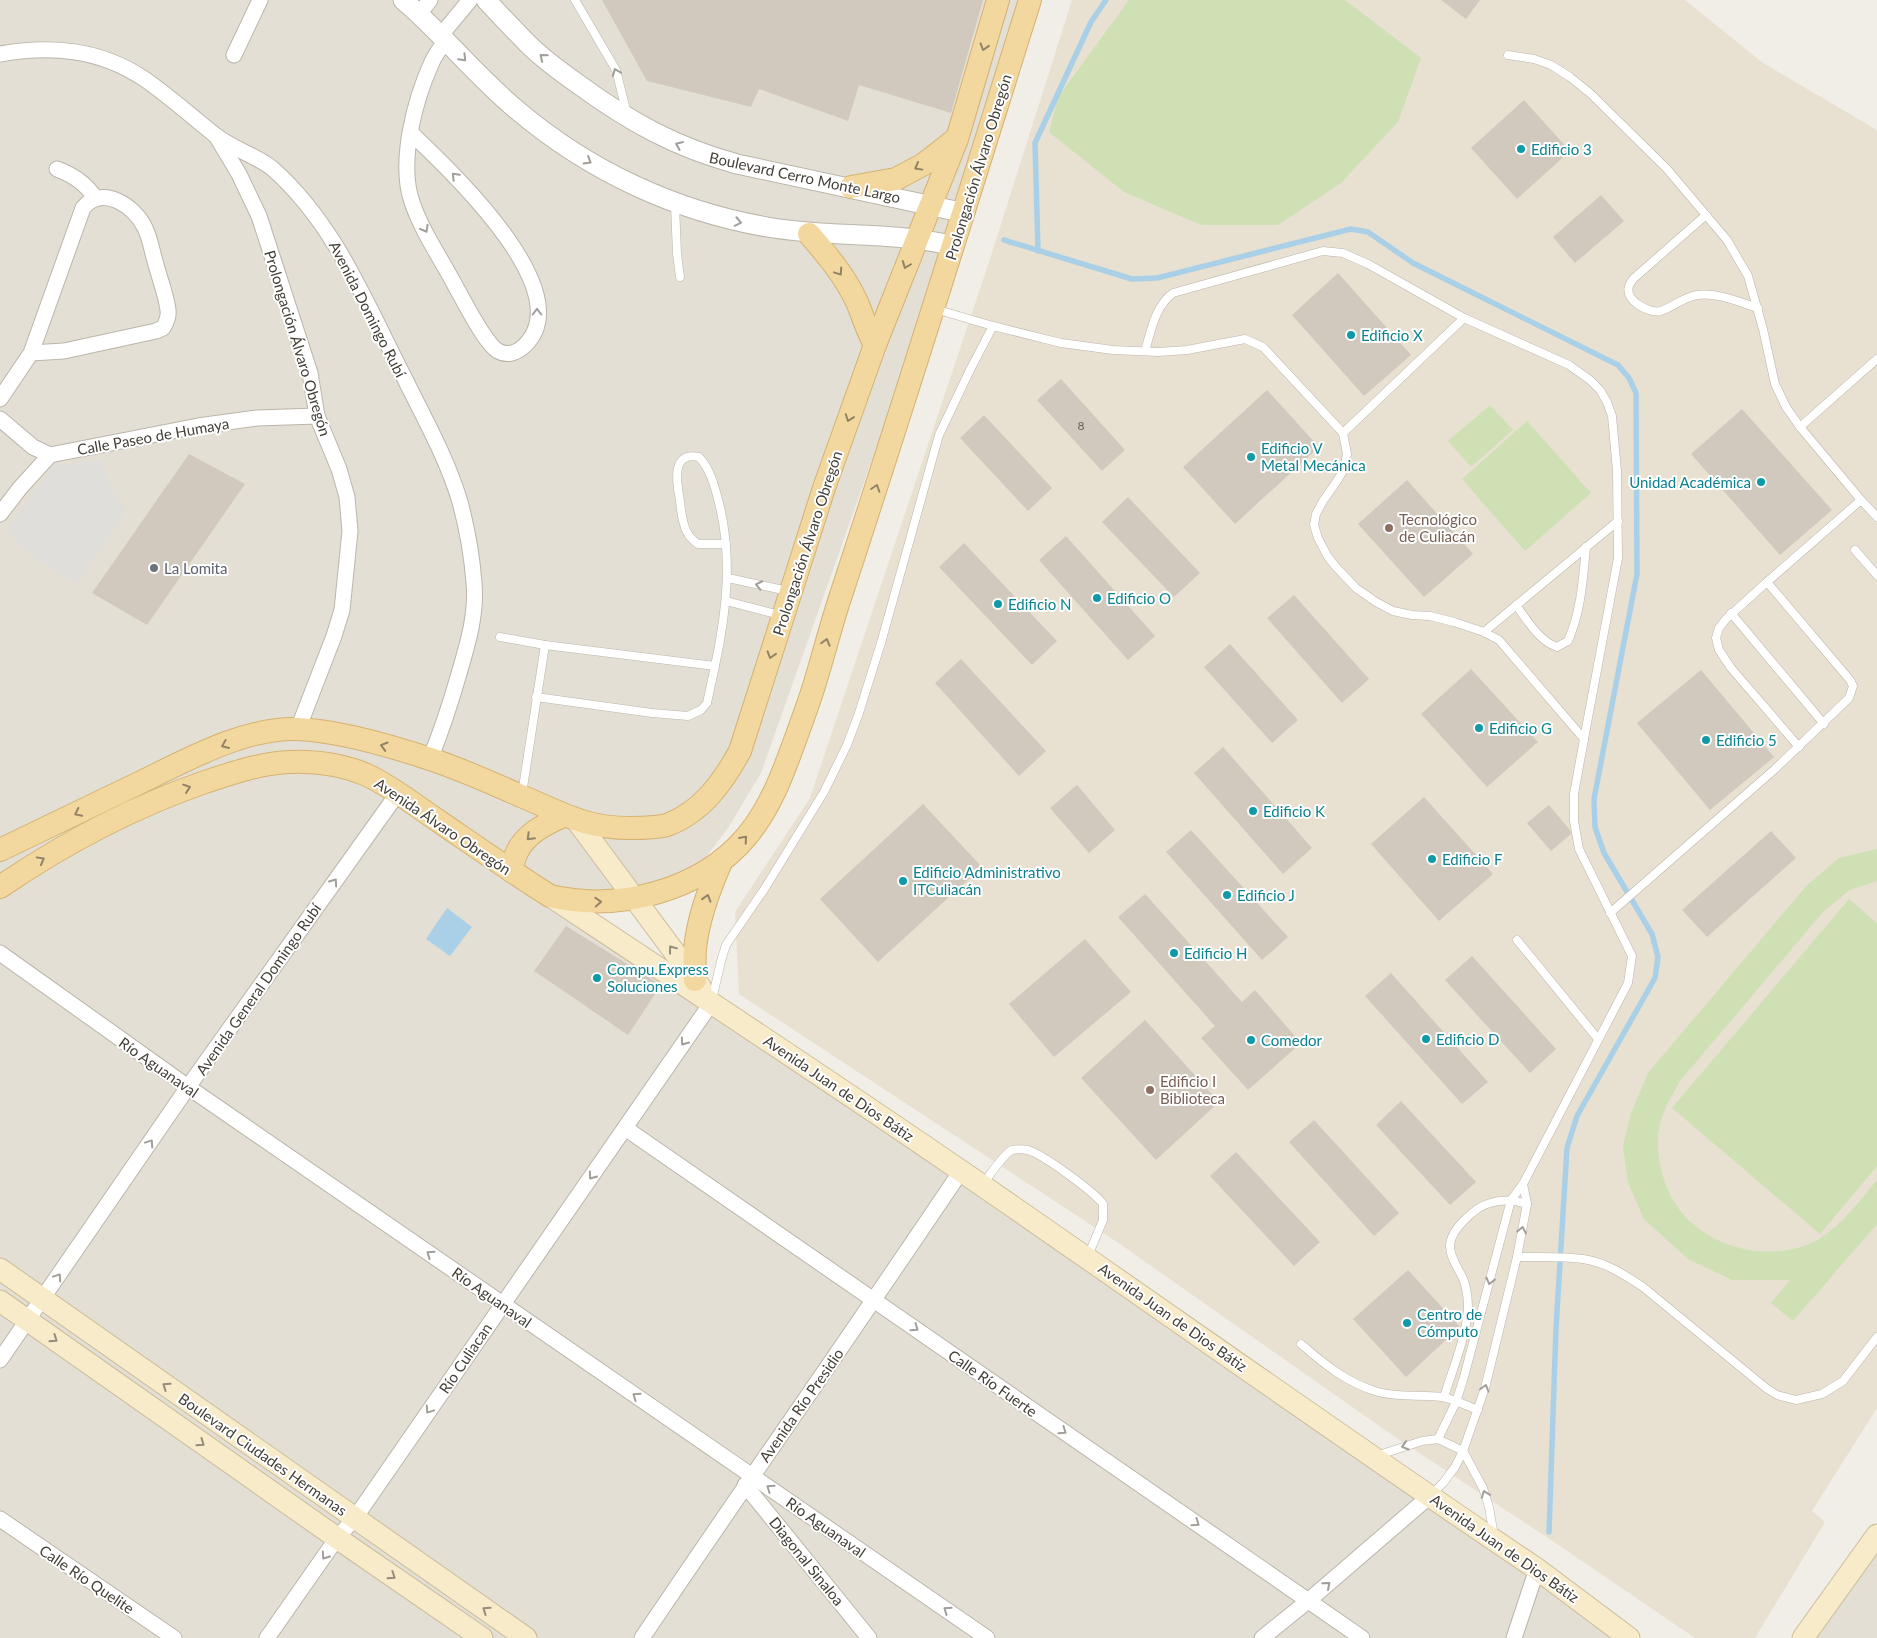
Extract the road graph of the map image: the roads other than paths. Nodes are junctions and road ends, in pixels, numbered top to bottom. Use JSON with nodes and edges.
{"nodes":[{"id":1,"x":260,"y":0,"type":"edge"},
{"id":2,"x":403,"y":0,"type":"edge"},
{"id":3,"x":470,"y":0,"type":"edge"},
{"id":4,"x":486,"y":0,"type":"edge"},
{"id":5,"x":575,"y":0,"type":"edge"},
{"id":6,"x":998,"y":0,"type":"edge"},
{"id":7,"x":1030,"y":0,"type":"edge"},
{"id":8,"x":424,"y":7,"type":"edge"},
{"id":9,"x":443,"y":37,"type":"junction"},
{"id":10,"x":0,"y":54,"type":"edge"},
{"id":11,"x":234,"y":55,"type":"dead end"},
{"id":12,"x":1508,"y":55,"type":"dead end"},
{"id":13,"x":628,"y":118,"type":"junction"},
{"id":14,"x":410,"y":132,"type":"junction"},
{"id":15,"x":218,"y":138,"type":"junction"},
{"id":16,"x":957,"y":139,"type":"junction"},
{"id":17,"x":57,"y":169,"type":"dead end"},
{"id":18,"x":851,"y":187,"type":"junction"},
{"id":19,"x":95,"y":198,"type":"junction"},
{"id":20,"x":675,"y":204,"type":"junction"},
{"id":21,"x":930,"y":204,"type":"junction"},
{"id":22,"x":965,"y":212,"type":"junction"},
{"id":23,"x":1706,"y":215,"type":"junction"},
{"id":24,"x":809,"y":234,"type":"junction"},
{"id":25,"x":916,"y":239,"type":"junction"},
{"id":26,"x":954,"y":246,"type":"junction"},
{"id":27,"x":680,"y":276,"type":"dead end"},
{"id":28,"x":933,"y":308,"type":"junction"},
{"id":29,"x":1758,"y":308,"type":"junction"},
{"id":30,"x":1464,"y":318,"type":"junction"},
{"id":31,"x":992,"y":326,"type":"junction"},
{"id":32,"x":875,"y":345,"type":"junction"},
{"id":33,"x":1145,"y":351,"type":"junction"},
{"id":34,"x":31,"y":353,"type":"junction"},
{"id":35,"x":1877,"y":359,"type":"edge"},
{"id":36,"x":0,"y":398,"type":"edge"},
{"id":37,"x":317,"y":416,"type":"junction"},
{"id":38,"x":0,"y":419,"type":"edge"},
{"id":39,"x":1800,"y":427,"type":"junction"},
{"id":40,"x":1343,"y":433,"type":"junction"},
{"id":41,"x":50,"y":455,"type":"junction"},
{"id":42,"x":1861,"y":500,"type":"junction"},
{"id":43,"x":0,"y":514,"type":"edge"},
{"id":44,"x":1877,"y":517,"type":"edge"},
{"id":45,"x":1618,"y":521,"type":"junction"},
{"id":46,"x":726,"y":544,"type":"junction"},
{"id":47,"x":1586,"y":547,"type":"junction"},
{"id":48,"x":1855,"y":550,"type":"dead end"},
{"id":49,"x":1877,"y":575,"type":"edge"},
{"id":50,"x":728,"y":578,"type":"junction"},
{"id":51,"x":1767,"y":582,"type":"junction"},
{"id":52,"x":790,"y":592,"type":"junction"},
{"id":53,"x":726,"y":601,"type":"junction"},
{"id":54,"x":1516,"y":604,"type":"junction"},
{"id":55,"x":1732,"y":613,"type":"junction"},
{"id":56,"x":783,"y":616,"type":"junction"},
{"id":57,"x":1484,"y":632,"type":"junction"},
{"id":58,"x":500,"y":637,"type":"dead end"},
{"id":59,"x":545,"y":645,"type":"junction"},
{"id":60,"x":715,"y":666,"type":"junction"},
{"id":61,"x":536,"y":697,"type":"junction"},
{"id":62,"x":1824,"y":724,"type":"junction"},
{"id":63,"x":298,"y":729,"type":"junction"},
{"id":64,"x":1584,"y":739,"type":"junction"},
{"id":65,"x":1799,"y":747,"type":"junction"},
{"id":66,"x":430,"y":759,"type":"junction"},
{"id":67,"x":398,"y":793,"type":"junction"},
{"id":68,"x":522,"y":796,"type":"junction"},
{"id":69,"x":570,"y":818,"type":"junction"},
{"id":70,"x":0,"y":850,"type":"edge"},
{"id":71,"x":722,"y":860,"type":"junction"},
{"id":72,"x":512,"y":871,"type":"junction"},
{"id":73,"x":0,"y":886,"type":"edge"},
{"id":74,"x":550,"y":896,"type":"junction"},
{"id":75,"x":635,"y":897,"type":"junction"},
{"id":76,"x":1610,"y":913,"type":"junction"},
{"id":77,"x":1517,"y":940,"type":"dead end"},
{"id":78,"x":1,"y":957,"type":"edge"},
{"id":79,"x":695,"y":980,"type":"junction"},
{"id":80,"x":712,"y":1002,"type":"junction"},
{"id":81,"x":1598,"y":1039,"type":"junction"},
{"id":82,"x":188,"y":1087,"type":"junction"},
{"id":83,"x":625,"y":1128,"type":"junction"},
{"id":84,"x":961,"y":1171,"type":"junction"},
{"id":85,"x":1523,"y":1184,"type":"junction"},
{"id":86,"x":982,"y":1186,"type":"junction"},
{"id":87,"x":1511,"y":1200,"type":"junction"},
{"id":88,"x":1527,"y":1204,"type":"junction"},
{"id":89,"x":1517,"y":1257,"type":"junction"},
{"id":90,"x":1087,"y":1258,"type":"junction"},
{"id":91,"x":0,"y":1270,"type":"edge"},
{"id":92,"x":43,"y":1299,"type":"junction"},
{"id":93,"x":0,"y":1301,"type":"edge"},
{"id":94,"x":875,"y":1301,"type":"junction"},
{"id":95,"x":502,"y":1304,"type":"junction"},
{"id":96,"x":28,"y":1321,"type":"junction"},
{"id":97,"x":1877,"y":1337,"type":"edge"},
{"id":98,"x":1301,"y":1344,"type":"dead end"},
{"id":99,"x":0,"y":1360,"type":"edge"},
{"id":100,"x":1444,"y":1397,"type":"junction"},
{"id":101,"x":1456,"y":1402,"type":"junction"},
{"id":102,"x":1478,"y":1410,"type":"junction"},
{"id":103,"x":1438,"y":1439,"type":"junction"},
{"id":104,"x":1463,"y":1451,"type":"junction"},
{"id":105,"x":1373,"y":1456,"type":"junction"},
{"id":106,"x":748,"y":1480,"type":"junction"},
{"id":107,"x":1431,"y":1495,"type":"junction"},
{"id":108,"x":355,"y":1518,"type":"junction"},
{"id":109,"x":0,"y":1519,"type":"edge"},
{"id":110,"x":1877,"y":1535,"type":"edge"},
{"id":111,"x":337,"y":1538,"type":"junction"},
{"id":112,"x":1494,"y":1540,"type":"junction"},
{"id":113,"x":1537,"y":1569,"type":"junction"},
{"id":114,"x":1308,"y":1601,"type":"junction"},
{"id":115,"x":174,"y":1638,"type":"edge"},
{"id":116,"x":267,"y":1638,"type":"edge"},
{"id":117,"x":482,"y":1638,"type":"edge"},
{"id":118,"x":526,"y":1638,"type":"edge"},
{"id":119,"x":642,"y":1638,"type":"edge"},
{"id":120,"x":869,"y":1638,"type":"edge"},
{"id":121,"x":987,"y":1638,"type":"edge"},
{"id":122,"x":1262,"y":1638,"type":"edge"},
{"id":123,"x":1362,"y":1638,"type":"edge"},
{"id":124,"x":1514,"y":1638,"type":"edge"},
{"id":125,"x":1629,"y":1638,"type":"edge"},
{"id":126,"x":1803,"y":1638,"type":"edge"}],
"edges":[{"from":1,"to":11,"type":"street"},
{"from":2,"to":8,"type":"street"},
{"from":3,"to":9,"type":"street"},
{"from":13,"to":4,"type":"street","name":"Boulevard Cerro Monte Largo","one_way":true},
{"from":13,"to":5,"type":"lane","one_way":true},
{"from":6,"to":16,"type":"main road","name":"Prolongación Álvaro Obregón","one_way":true},
{"from":7,"to":22,"type":"main road","name":"Prolongación Álvaro Obregón"},
{"from":8,"to":9,"type":"street"},
{"from":9,"to":14,"type":"street"},
{"from":9,"to":20,"type":"street","one_way":true},
{"from":10,"to":15,"type":"street","name":"Avenida Domingo Rubí"},
{"from":12,"to":23,"type":"lane"},
{"from":18,"to":13,"type":"street","name":"Boulevard Cerro Monte Largo","one_way":true},
{"from":14,"to":14,"type":"street","one_way":true},
{"from":15,"to":37,"type":"street","name":"Prolongación Álvaro Obregón"},
{"from":15,"to":66,"type":"street","name":"Avenida Domingo Rubí"},
{"from":16,"to":18,"type":"main road","one_way":true},
{"from":16,"to":21,"type":"main road","name":"Prolongación Álvaro Obregón"},
{"from":17,"to":19,"type":"street"},
{"from":18,"to":21,"type":"street","name":"Boulevard Cerro Monte Largo"},
{"from":19,"to":34,"type":"street"},
{"from":19,"to":34,"type":"street"},
{"from":20,"to":24,"type":"street","one_way":true},
{"from":20,"to":27,"type":"lane"},
{"from":21,"to":22,"type":"street","name":"Boulevard Cerro Monte Largo"},
{"from":21,"to":25,"type":"main road","name":"Prolongación Álvaro Obregón"},
{"from":22,"to":26,"type":"main road","name":"Prolongación Álvaro Obregón"},
{"from":23,"to":29,"type":"lane"},
{"from":23,"to":29,"type":"lane"},
{"from":24,"to":25,"type":"street"},
{"from":24,"to":32,"type":"main road","one_way":true},
{"from":25,"to":26,"type":"street"},
{"from":25,"to":32,"type":"main road","name":"Prolongación Álvaro Obregón","one_way":true},
{"from":26,"to":28,"type":"main road","name":"Prolongación Álvaro Obregón"},
{"from":28,"to":31,"type":"lane"},
{"from":71,"to":28,"type":"main road","name":"Prolongación Álvaro Obregón","one_way":true},
{"from":29,"to":39,"type":"lane"},
{"from":30,"to":33,"type":"lane"},
{"from":30,"to":40,"type":"lane"},
{"from":30,"to":45,"type":"lane"},
{"from":31,"to":33,"type":"lane"},
{"from":31,"to":80,"type":"lane"},
{"from":32,"to":52,"type":"main road","name":"Prolongación Álvaro Obregón","one_way":true},
{"from":33,"to":40,"type":"lane"},
{"from":34,"to":36,"type":"street"},
{"from":35,"to":39,"type":"lane"},
{"from":37,"to":41,"type":"street","name":"Calle Paseo de Humaya"},
{"from":37,"to":63,"type":"street","name":"Prolongación Álvaro Obregón"},
{"from":38,"to":41,"type":"street"},
{"from":39,"to":42,"type":"lane"},
{"from":40,"to":57,"type":"lane"},
{"from":41,"to":43,"type":"street"},
{"from":42,"to":44,"type":"lane"},
{"from":42,"to":51,"type":"lane"},
{"from":45,"to":47,"type":"lane"},
{"from":45,"to":64,"type":"lane"},
{"from":46,"to":46,"type":"lane"},
{"from":46,"to":50,"type":"lane"},
{"from":47,"to":54,"type":"lane"},
{"from":47,"to":54,"type":"lane"},
{"from":48,"to":49,"type":"lane"},
{"from":52,"to":50,"type":"lane","one_way":true},
{"from":50,"to":53,"type":"lane"},
{"from":51,"to":55,"type":"lane"},
{"from":51,"to":62,"type":"lane"},
{"from":52,"to":56,"type":"main road","name":"Prolongación Álvaro Obregón"},
{"from":53,"to":56,"type":"lane"},
{"from":53,"to":60,"type":"lane"},
{"from":54,"to":57,"type":"lane"},
{"from":55,"to":62,"type":"lane"},
{"from":55,"to":65,"type":"lane"},
{"from":56,"to":69,"type":"main road","name":"Prolongación Álvaro Obregón","one_way":true},
{"from":57,"to":64,"type":"lane"},
{"from":58,"to":59,"type":"lane"},
{"from":59,"to":60,"type":"lane"},
{"from":59,"to":61,"type":"lane"},
{"from":60,"to":61,"type":"lane"},
{"from":61,"to":68,"type":"lane"},
{"from":62,"to":65,"type":"lane"},
{"from":66,"to":63,"type":"main road","one_way":true},
{"from":63,"to":70,"type":"main road","one_way":true},
{"from":64,"to":76,"type":"lane"},
{"from":65,"to":76,"type":"lane"},
{"from":66,"to":68,"type":"main road","name":"Prolongación Álvaro Obregón"},
{"from":67,"to":72,"type":"main road","name":"Avenida Álvaro Obregón"},
{"from":73,"to":67,"type":"main road","name":"Avenida Álvaro Obregón","one_way":true},
{"from":82,"to":67,"type":"street","name":"Avenida General Domingo Rubí","one_way":true},
{"from":68,"to":69,"type":"main road","name":"Prolongación Álvaro Obregón"},
{"from":69,"to":72,"type":"main road","one_way":true},
{"from":69,"to":75,"type":"main road","name":"Avenida Juan de Dios Bátiz"},
{"from":71,"to":75,"type":"main road","name":"Prolongación Álvaro Obregón"},
{"from":79,"to":71,"type":"main road","one_way":true},
{"from":72,"to":74,"type":"main road","name":"Avenida Álvaro Obregón"},
{"from":74,"to":75,"type":"main road","name":"Prolongación Álvaro Obregón","one_way":true},
{"from":74,"to":80,"type":"main road","name":"Avenida Juan de Dios Bátiz"},
{"from":79,"to":75,"type":"main road","name":"Avenida Juan de Dios Bátiz","one_way":true},
{"from":76,"to":81,"type":"lane"},
{"from":77,"to":81,"type":"lane"},
{"from":78,"to":82,"type":"street","name":"Río Aguanaval"},
{"from":79,"to":80,"type":"main road","name":"Avenida Juan de Dios Bátiz"},
{"from":80,"to":83,"type":"street","name":"Río Culiacan","one_way":true},
{"from":80,"to":84,"type":"main road","name":"Avenida Juan de Dios Bátiz"},
{"from":81,"to":85,"type":"lane"},
{"from":92,"to":82,"type":"street","name":"Avenida General Domingo Rubí","one_way":true},
{"from":95,"to":82,"type":"street","name":"Río Aguanaval","one_way":true},
{"from":83,"to":94,"type":"street","name":"Calle Río Fuerte"},
{"from":83,"to":95,"type":"street","name":"Río Culiacan","one_way":true},
{"from":84,"to":86,"type":"main road","name":"Avenida Juan de Dios Bátiz"},
{"from":84,"to":94,"type":"street","name":"Avenida Río Presidio"},
{"from":85,"to":87,"type":"lane"},
{"from":85,"to":88,"type":"lane"},
{"from":86,"to":90,"type":"main road","name":"Avenida Juan de Dios Bátiz"},
{"from":86,"to":90,"type":"lane"},
{"from":87,"to":88,"type":"lane"},
{"from":87,"to":100,"type":"lane"},
{"from":87,"to":101,"type":"lane","one_way":true},
{"from":89,"to":88,"type":"lane","one_way":true},
{"from":89,"to":97,"type":"lane"},
{"from":102,"to":89,"type":"lane","one_way":true},
{"from":90,"to":105,"type":"main road","name":"Avenida Juan de Dios Bátiz"},
{"from":91,"to":92,"type":"main road","name":"Boulevard Ciudades Hermanas"},
{"from":92,"to":96,"type":"street","name":"Avenida General Domingo Rubí"},
{"from":108,"to":92,"type":"main road","name":"Boulevard Ciudades Hermanas","one_way":true},
{"from":93,"to":96,"type":"main road","name":"Boulevard Ciudades Hermanas"},
{"from":94,"to":106,"type":"street","name":"Avenida Río Presidio"},
{"from":94,"to":114,"type":"street","name":"Calle Río Fuerte","one_way":true},
{"from":106,"to":95,"type":"street","name":"Río Aguanaval","one_way":true},
{"from":95,"to":108,"type":"street","name":"Río Culiacan","one_way":true},
{"from":96,"to":99,"type":"street","name":"Avenida General Domingo Rubí"},
{"from":96,"to":111,"type":"main road","name":"Boulevard Ciudades Hermanas","one_way":true},
{"from":98,"to":100,"type":"lane"},
{"from":100,"to":101,"type":"lane"},
{"from":101,"to":102,"type":"lane"},
{"from":101,"to":103,"type":"lane"},
{"from":102,"to":104,"type":"lane"},
{"from":103,"to":104,"type":"lane"},
{"from":103,"to":105,"type":"lane","one_way":true},
{"from":104,"to":107,"type":"lane"},
{"from":112,"to":104,"type":"lane","one_way":true},
{"from":105,"to":107,"type":"main road","name":"Avenida Juan de Dios Bátiz"},
{"from":106,"to":119,"type":"street","name":"Avenida Río Presidio"},
{"from":106,"to":120,"type":"street","name":"Diagonal Sinaloa"},
{"from":121,"to":106,"type":"street","name":"Río Aguanaval","one_way":true},
{"from":107,"to":112,"type":"main road","name":"Avenida Juan de Dios Bátiz"},
{"from":114,"to":107,"type":"street","one_way":true},
{"from":108,"to":111,"type":"street","name":"Río Culiacan"},
{"from":118,"to":108,"type":"main road","name":"Boulevard Ciudades Hermanas","one_way":true},
{"from":109,"to":115,"type":"street","name":"Calle Río Quelite"},
{"from":110,"to":126,"type":"main road"},
{"from":111,"to":116,"type":"street","name":"Río Culiacan","one_way":true},
{"from":111,"to":117,"type":"main road","name":"Boulevard Ciudades Hermanas","one_way":true},
{"from":112,"to":113,"type":"main road","name":"Avenida Juan de Dios Bátiz"},
{"from":113,"to":124,"type":"street"},
{"from":113,"to":125,"type":"main road","name":"Avenida Juan de Dios Bátiz"},
{"from":114,"to":122,"type":"street"},
{"from":114,"to":123,"type":"street","name":"Calle Río Fuerte"}]}
